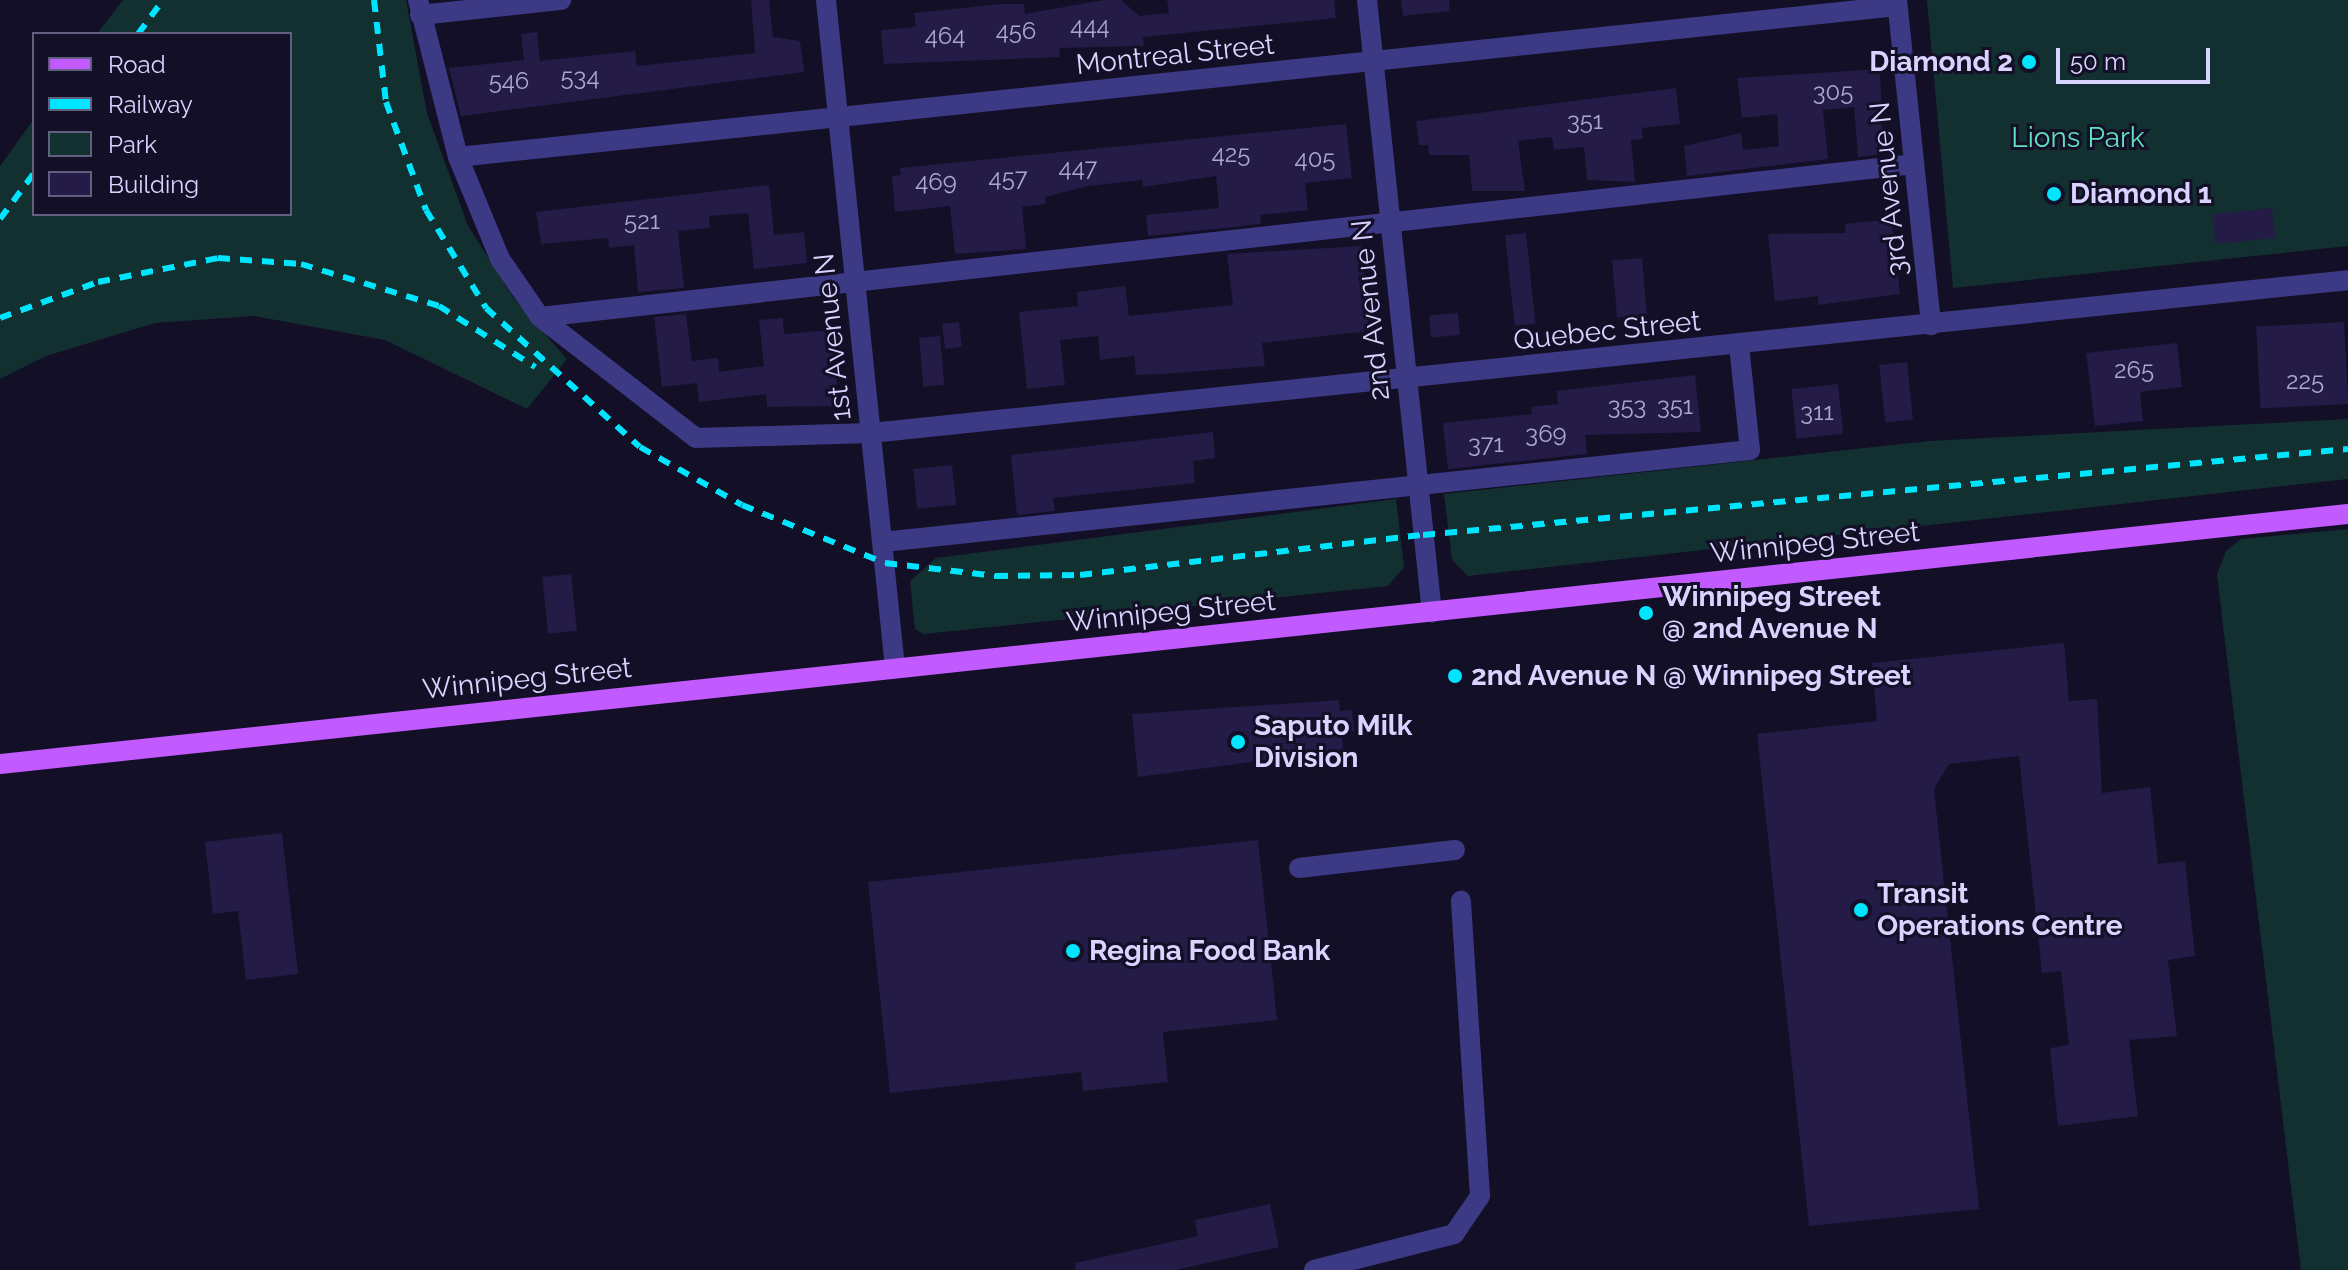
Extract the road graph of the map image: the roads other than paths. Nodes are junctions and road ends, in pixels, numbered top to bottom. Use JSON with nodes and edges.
{"nodes":[{"id":1,"x":561,"y":0,"type":"edge"},
{"id":2,"x":826,"y":0,"type":"edge"},
{"id":3,"x":1367,"y":0,"type":"edge"},
{"id":4,"x":1897,"y":3,"type":"edge"},
{"id":5,"x":419,"y":8,"type":"edge"},
{"id":6,"x":1374,"y":62,"type":"junction"},
{"id":7,"x":838,"y":119,"type":"junction"},
{"id":8,"x":458,"y":157,"type":"junction"},
{"id":9,"x":1914,"y":164,"type":"junction"},
{"id":10,"x":1390,"y":224,"type":"junction"},
{"id":11,"x":855,"y":279,"type":"junction"},
{"id":12,"x":2348,"y":280,"type":"edge"},
{"id":13,"x":540,"y":317,"type":"junction"},
{"id":14,"x":1931,"y":325,"type":"junction"},
{"id":15,"x":1739,"y":345,"type":"junction"},
{"id":16,"x":1407,"y":380,"type":"junction"},
{"id":17,"x":871,"y":433,"type":"junction"},
{"id":18,"x":1417,"y":484,"type":"junction"},
{"id":19,"x":2348,"y":514,"type":"edge"},
{"id":20,"x":883,"y":542,"type":"junction"},
{"id":21,"x":1432,"y":613,"type":"junction"},
{"id":22,"x":895,"y":668,"type":"junction"},
{"id":23,"x":0,"y":764,"type":"edge"},
{"id":24,"x":1455,"y":850,"type":"dead end"},
{"id":25,"x":1299,"y":868,"type":"dead end"},
{"id":26,"x":1461,"y":901,"type":"dead end"},
{"id":27,"x":1314,"y":1270,"type":"edge"}],
"edges":[{"from":1,"to":5,"type":"street"},
{"from":2,"to":7,"type":"street","name":"1st Avenue N"},
{"from":3,"to":6,"type":"street","name":"2nd Avenue N"},
{"from":4,"to":6,"type":"street","name":"Montreal Street"},
{"from":4,"to":9,"type":"street","name":"3rd Avenue N"},
{"from":5,"to":8,"type":"street","name":"Quebec Street"},
{"from":6,"to":7,"type":"street","name":"Montreal Street"},
{"from":6,"to":10,"type":"street","name":"2nd Avenue N"},
{"from":7,"to":8,"type":"street","name":"Montreal Street"},
{"from":7,"to":11,"type":"street","name":"1st Avenue N"},
{"from":8,"to":13,"type":"street","name":"Quebec Street"},
{"from":9,"to":10,"type":"street"},
{"from":9,"to":14,"type":"street","name":"3rd Avenue N"},
{"from":10,"to":11,"type":"street"},
{"from":10,"to":16,"type":"street","name":"2nd Avenue N"},
{"from":11,"to":13,"type":"street"},
{"from":11,"to":17,"type":"street","name":"1st Avenue N"},
{"from":12,"to":14,"type":"street","name":"Quebec Street"},
{"from":13,"to":17,"type":"street","name":"Quebec Street"},
{"from":14,"to":15,"type":"street","name":"Quebec Street"},
{"from":15,"to":16,"type":"street","name":"Quebec Street"},
{"from":15,"to":18,"type":"street"},
{"from":16,"to":17,"type":"street","name":"Quebec Street"},
{"from":16,"to":18,"type":"street","name":"2nd Avenue N"},
{"from":17,"to":20,"type":"street","name":"1st Avenue N"},
{"from":18,"to":20,"type":"street"},
{"from":18,"to":21,"type":"street","name":"2nd Avenue N"},
{"from":19,"to":21,"type":"main road","name":"Winnipeg Street"},
{"from":20,"to":22,"type":"street","name":"1st Avenue N"},
{"from":21,"to":22,"type":"main road","name":"Winnipeg Street"},
{"from":22,"to":23,"type":"main road","name":"Winnipeg Street"},
{"from":24,"to":25,"type":"street"},
{"from":26,"to":27,"type":"street"}]}
